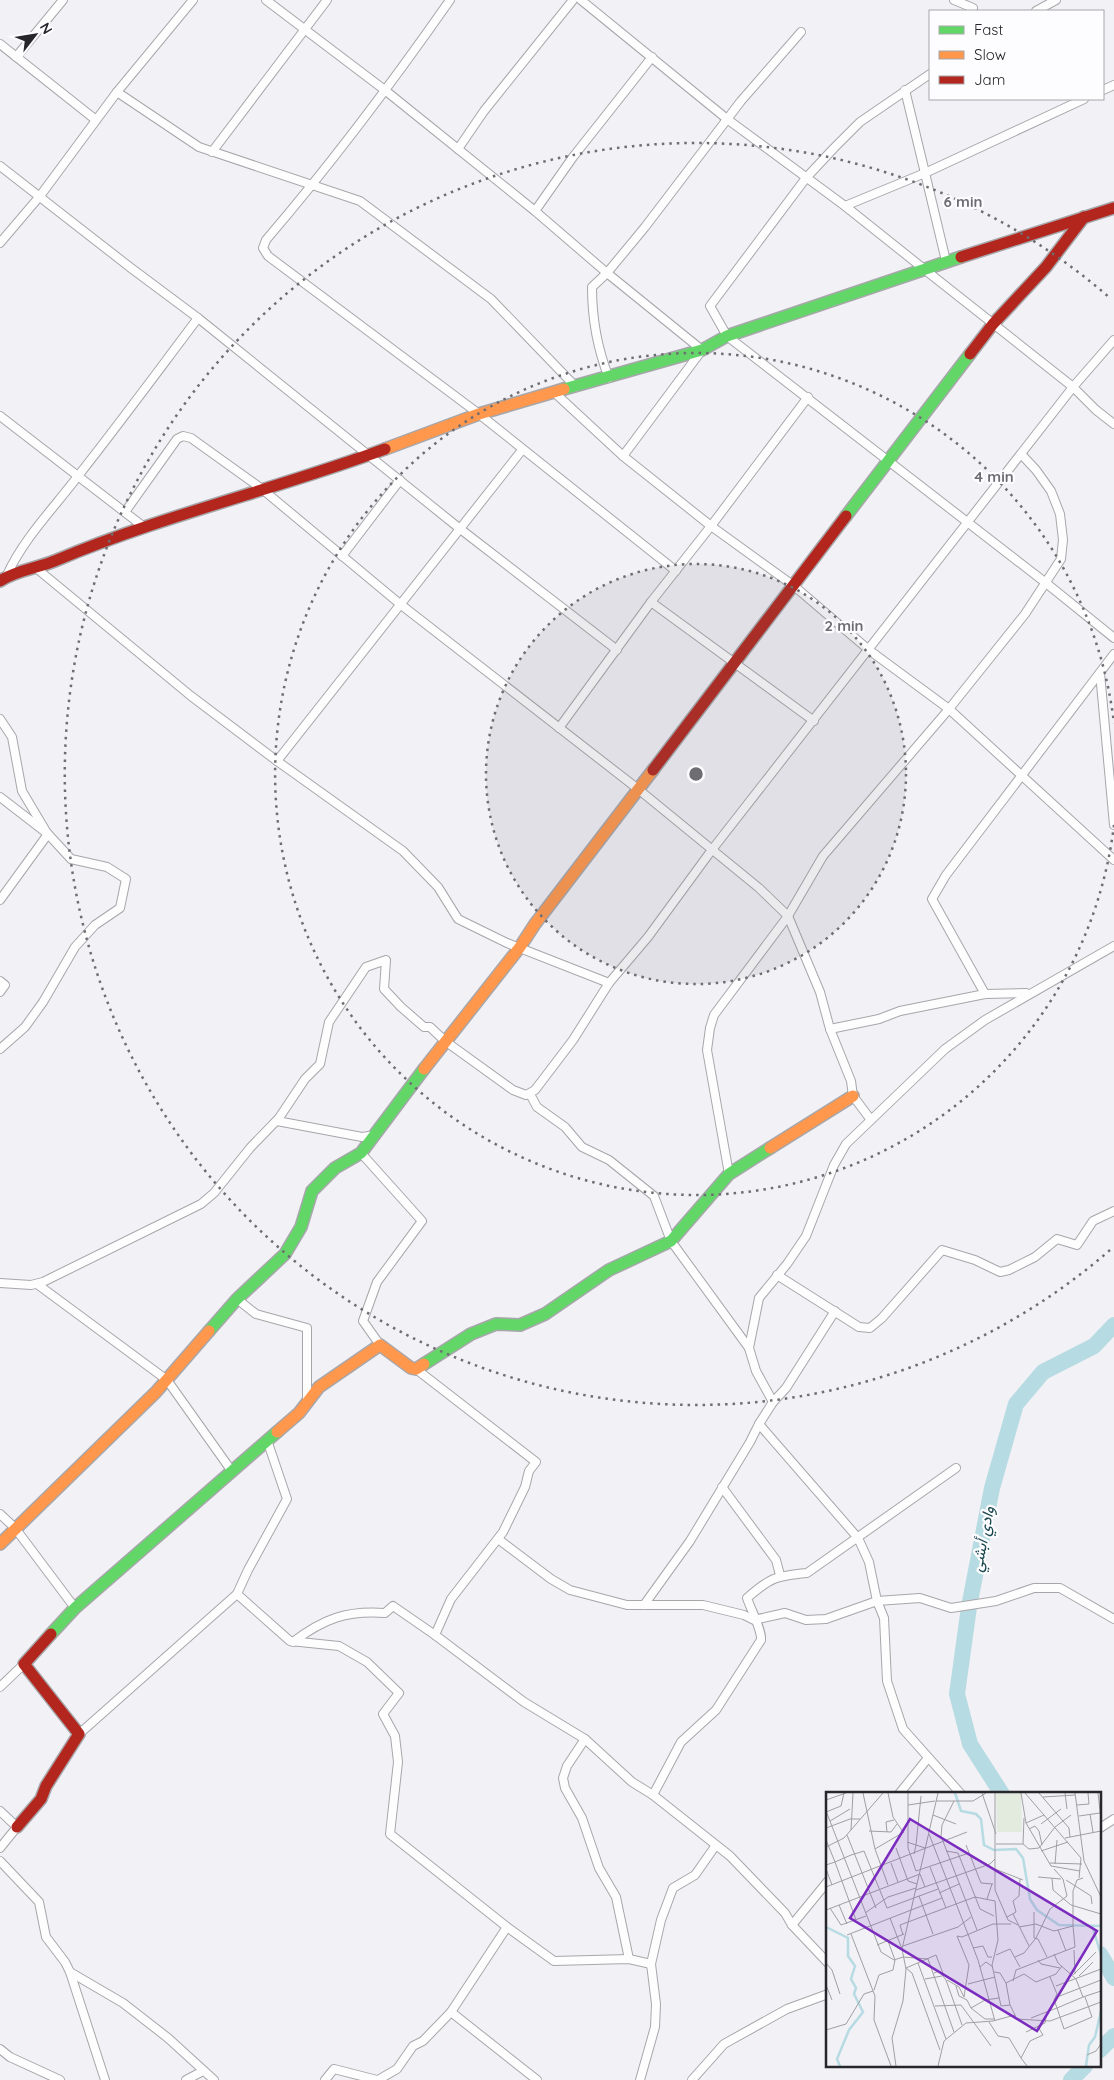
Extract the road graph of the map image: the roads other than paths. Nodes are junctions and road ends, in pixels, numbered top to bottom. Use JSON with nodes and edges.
{"nodes":[{"id":1,"x":63,"y":0,"type":"edge"},
{"id":2,"x":193,"y":0,"type":"edge"},
{"id":3,"x":266,"y":0,"type":"edge"},
{"id":4,"x":327,"y":0,"type":"edge"},
{"id":5,"x":450,"y":0,"type":"edge"},
{"id":6,"x":573,"y":0,"type":"edge"},
{"id":7,"x":580,"y":0,"type":"edge"},
{"id":8,"x":954,"y":0,"type":"edge"},
{"id":9,"x":1056,"y":0,"type":"edge"},
{"id":10,"x":972,"y":6,"type":"edge"},
{"id":11,"x":1038,"y":10,"type":"edge"},
{"id":12,"x":305,"y":30,"type":"junction"},
{"id":13,"x":801,"y":32,"type":"dead end"},
{"id":14,"x":0,"y":44,"type":"edge"},
{"id":15,"x":16,"y":57,"type":"junction"},
{"id":16,"x":652,"y":57,"type":"junction"},
{"id":17,"x":929,"y":75,"type":"edge"},
{"id":18,"x":905,"y":90,"type":"junction"},
{"id":19,"x":386,"y":91,"type":"junction"},
{"id":20,"x":117,"y":92,"type":"junction"},
{"id":21,"x":1082,"y":100,"type":"edge"},
{"id":22,"x":96,"y":120,"type":"junction"},
{"id":23,"x":727,"y":120,"type":"junction"},
{"id":24,"x":458,"y":149,"type":"junction"},
{"id":25,"x":212,"y":152,"type":"junction"},
{"id":26,"x":0,"y":166,"type":"edge"},
{"id":27,"x":925,"y":173,"type":"junction"},
{"id":28,"x":806,"y":178,"type":"junction"},
{"id":29,"x":314,"y":185,"type":"junction"},
{"id":30,"x":40,"y":196,"type":"junction"},
{"id":31,"x":845,"y":206,"type":"junction"},
{"id":32,"x":1114,"y":208,"type":"edge"},
{"id":33,"x":535,"y":211,"type":"junction"},
{"id":34,"x":1084,"y":217,"type":"junction"},
{"id":35,"x":0,"y":243,"type":"edge"},
{"id":36,"x":946,"y":261,"type":"junction"},
{"id":37,"x":924,"y":269,"type":"junction"},
{"id":38,"x":607,"y":273,"type":"junction"},
{"id":39,"x":198,"y":318,"type":"junction"},
{"id":40,"x":993,"y":324,"type":"junction"},
{"id":41,"x":728,"y":336,"type":"junction"},
{"id":42,"x":1114,"y":340,"type":"edge"},
{"id":43,"x":702,"y":350,"type":"junction"},
{"id":44,"x":608,"y":378,"type":"junction"},
{"id":45,"x":576,"y":387,"type":"junction"},
{"id":46,"x":1073,"y":387,"type":"junction"},
{"id":47,"x":556,"y":394,"type":"junction"},
{"id":48,"x":808,"y":397,"type":"junction"},
{"id":49,"x":480,"y":414,"type":"junction"},
{"id":50,"x":0,"y":418,"type":"edge"},
{"id":51,"x":1114,"y":424,"type":"edge"},
{"id":52,"x":522,"y":450,"type":"junction"},
{"id":53,"x":369,"y":455,"type":"junction"},
{"id":54,"x":1022,"y":455,"type":"junction"},
{"id":55,"x":624,"y":456,"type":"junction"},
{"id":56,"x":889,"y":461,"type":"junction"},
{"id":57,"x":78,"y":477,"type":"junction"},
{"id":58,"x":400,"y":480,"type":"junction"},
{"id":59,"x":262,"y":489,"type":"junction"},
{"id":60,"x":125,"y":512,"type":"junction"},
{"id":61,"x":967,"y":523,"type":"junction"},
{"id":62,"x":712,"y":526,"type":"junction"},
{"id":63,"x":144,"y":527,"type":"junction"},
{"id":64,"x":459,"y":528,"type":"junction"},
{"id":65,"x":342,"y":556,"type":"junction"},
{"id":66,"x":36,"y":568,"type":"junction"},
{"id":67,"x":676,"y":571,"type":"junction"},
{"id":68,"x":4,"y":578,"type":"edge"},
{"id":69,"x":1046,"y":583,"type":"junction"},
{"id":70,"x":794,"y":586,"type":"junction"},
{"id":71,"x":651,"y":602,"type":"junction"},
{"id":72,"x":400,"y":604,"type":"junction"},
{"id":73,"x":1114,"y":638,"type":"edge"},
{"id":74,"x":618,"y":650,"type":"junction"},
{"id":75,"x":870,"y":650,"type":"junction"},
{"id":76,"x":1114,"y":654,"type":"edge"},
{"id":77,"x":736,"y":664,"type":"junction"},
{"id":78,"x":1100,"y":673,"type":"junction"},
{"id":79,"x":949,"y":709,"type":"junction"},
{"id":80,"x":0,"y":718,"type":"edge"},
{"id":81,"x":814,"y":721,"type":"junction"},
{"id":82,"x":559,"y":728,"type":"junction"},
{"id":83,"x":277,"y":761,"type":"junction"},
{"id":84,"x":1022,"y":775,"type":"junction"},
{"id":85,"x":638,"y":789,"type":"junction"},
{"id":86,"x":0,"y":797,"type":"edge"},
{"id":87,"x":1114,"y":826,"type":"edge"},
{"id":88,"x":48,"y":834,"type":"junction"},
{"id":89,"x":711,"y":851,"type":"junction"},
{"id":90,"x":1114,"y":860,"type":"edge"},
{"id":91,"x":0,"y":900,"type":"edge"},
{"id":92,"x":788,"y":916,"type":"junction"},
{"id":93,"x":1114,"y":946,"type":"edge"},
{"id":94,"x":520,"y":947,"type":"junction"},
{"id":95,"x":0,"y":981,"type":"edge"},
{"id":96,"x":609,"y":983,"type":"junction"},
{"id":97,"x":0,"y":992,"type":"edge"},
{"id":98,"x":1028,"y":993,"type":"junction"},
{"id":99,"x":985,"y":994,"type":"junction"},
{"id":100,"x":830,"y":1029,"type":"junction"},
{"id":101,"x":445,"y":1041,"type":"junction"},
{"id":102,"x":0,"y":1049,"type":"edge"},
{"id":103,"x":530,"y":1094,"type":"junction"},
{"id":104,"x":853,"y":1096,"type":"junction"},
{"id":105,"x":871,"y":1120,"type":"junction"},
{"id":106,"x":277,"y":1121,"type":"junction"},
{"id":107,"x":375,"y":1135,"type":"junction"},
{"id":108,"x":361,"y":1153,"type":"junction"},
{"id":109,"x":729,"y":1174,"type":"junction"},
{"id":110,"x":1114,"y":1211,"type":"edge"},
{"id":111,"x":671,"y":1241,"type":"junction"},
{"id":112,"x":777,"y":1275,"type":"junction"},
{"id":113,"x":0,"y":1283,"type":"edge"},
{"id":114,"x":37,"y":1284,"type":"junction"},
{"id":115,"x":237,"y":1299,"type":"junction"},
{"id":116,"x":835,"y":1311,"type":"junction"},
{"id":117,"x":380,"y":1345,"type":"junction"},
{"id":118,"x":749,"y":1348,"type":"junction"},
{"id":119,"x":416,"y":1369,"type":"junction"},
{"id":120,"x":167,"y":1380,"type":"junction"},
{"id":121,"x":773,"y":1402,"type":"junction"},
{"id":122,"x":307,"y":1403,"type":"junction"},
{"id":123,"x":759,"y":1424,"type":"junction"},
{"id":124,"x":267,"y":1440,"type":"junction"},
{"id":125,"x":956,"y":1468,"type":"dead end"},
{"id":126,"x":231,"y":1470,"type":"junction"},
{"id":127,"x":722,"y":1487,"type":"junction"},
{"id":128,"x":0,"y":1514,"type":"edge"},
{"id":129,"x":15,"y":1528,"type":"junction"},
{"id":130,"x":858,"y":1538,"type":"junction"},
{"id":131,"x":498,"y":1539,"type":"junction"},
{"id":132,"x":0,"y":1544,"type":"edge"},
{"id":133,"x":780,"y":1575,"type":"junction"},
{"id":134,"x":237,"y":1594,"type":"junction"},
{"id":135,"x":876,"y":1601,"type":"junction"},
{"id":136,"x":644,"y":1605,"type":"junction"},
{"id":137,"x":75,"y":1608,"type":"junction"},
{"id":138,"x":1114,"y":1619,"type":"edge"},
{"id":139,"x":754,"y":1620,"type":"junction"},
{"id":140,"x":435,"y":1634,"type":"junction"},
{"id":141,"x":293,"y":1642,"type":"junction"},
{"id":142,"x":24,"y":1664,"type":"junction"},
{"id":143,"x":0,"y":1687,"type":"edge"},
{"id":144,"x":79,"y":1734,"type":"junction"},
{"id":145,"x":585,"y":1739,"type":"junction"},
{"id":146,"x":928,"y":1758,"type":"junction"},
{"id":147,"x":901,"y":1792,"type":"edge"},
{"id":148,"x":959,"y":1792,"type":"edge"},
{"id":149,"x":653,"y":1795,"type":"junction"},
{"id":150,"x":0,"y":1811,"type":"edge"},
{"id":151,"x":1114,"y":1819,"type":"edge"},
{"id":152,"x":17,"y":1827,"type":"junction"},
{"id":153,"x":1102,"y":1827,"type":"edge"},
{"id":154,"x":716,"y":1845,"type":"junction"},
{"id":155,"x":0,"y":1848,"type":"edge"},
{"id":156,"x":0,"y":1860,"type":"edge"},
{"id":157,"x":826,"y":1883,"type":"edge"},
{"id":158,"x":792,"y":1925,"type":"junction"},
{"id":159,"x":506,"y":1926,"type":"junction"},
{"id":160,"x":629,"y":1959,"type":"junction"},
{"id":161,"x":826,"y":1962,"type":"edge"},
{"id":162,"x":651,"y":1964,"type":"junction"},
{"id":163,"x":70,"y":1972,"type":"junction"},
{"id":164,"x":826,"y":1995,"type":"edge"},
{"id":165,"x":451,"y":2012,"type":"junction"},
{"id":166,"x":0,"y":2049,"type":"edge"},
{"id":167,"x":39,"y":2071,"type":"junction"},
{"id":168,"x":203,"y":2071,"type":"junction"},
{"id":169,"x":36,"y":2080,"type":"edge"},
{"id":170,"x":60,"y":2080,"type":"edge"},
{"id":171,"x":105,"y":2080,"type":"edge"},
{"id":172,"x":186,"y":2080,"type":"edge"},
{"id":173,"x":214,"y":2080,"type":"edge"},
{"id":174,"x":325,"y":2080,"type":"edge"},
{"id":175,"x":378,"y":2080,"type":"edge"},
{"id":176,"x":537,"y":2080,"type":"edge"},
{"id":177,"x":640,"y":2080,"type":"edge"},
{"id":178,"x":692,"y":2080,"type":"edge"}],
"edges":[{"from":1,"to":15,"type":"street"},
{"from":2,"to":20,"type":"street"},
{"from":3,"to":12,"type":"street"},
{"from":4,"to":12,"type":"street"},
{"from":5,"to":19,"type":"street"},
{"from":6,"to":24,"type":"street"},
{"from":7,"to":16,"type":"street"},
{"from":8,"to":10,"type":"street"},
{"from":9,"to":11,"type":"street"},
{"from":12,"to":19,"type":"street"},
{"from":12,"to":25,"type":"street"},
{"from":13,"to":23,"type":"street"},
{"from":14,"to":15,"type":"street"},
{"from":15,"to":22,"type":"street"},
{"from":16,"to":23,"type":"street"},
{"from":16,"to":33,"type":"street"},
{"from":17,"to":18,"type":"street"},
{"from":18,"to":27,"type":"street"},
{"from":18,"to":28,"type":"street"},
{"from":19,"to":24,"type":"street"},
{"from":19,"to":29,"type":"street"},
{"from":20,"to":22,"type":"street"},
{"from":20,"to":25,"type":"street"},
{"from":21,"to":27,"type":"street"},
{"from":22,"to":30,"type":"street"},
{"from":23,"to":28,"type":"street"},
{"from":23,"to":38,"type":"street"},
{"from":24,"to":33,"type":"street"},
{"from":25,"to":29,"type":"street"},
{"from":26,"to":30,"type":"street"},
{"from":27,"to":31,"type":"street"},
{"from":27,"to":36,"type":"street"},
{"from":28,"to":31,"type":"street"},
{"from":28,"to":41,"type":"street"},
{"from":29,"to":45,"type":"street"},
{"from":29,"to":49,"type":"street"},
{"from":30,"to":35,"type":"street"},
{"from":30,"to":39,"type":"street"},
{"from":31,"to":37,"type":"street"},
{"from":32,"to":34,"type":"street"},
{"from":33,"to":38,"type":"street"},
{"from":34,"to":36,"type":"street"},
{"from":34,"to":40,"type":"street"},
{"from":36,"to":37,"type":"street"},
{"from":37,"to":40,"type":"street"},
{"from":37,"to":41,"type":"street"},
{"from":38,"to":43,"type":"street"},
{"from":38,"to":44,"type":"street"},
{"from":39,"to":53,"type":"street"},
{"from":39,"to":57,"type":"street"},
{"from":40,"to":46,"type":"street"},
{"from":40,"to":56,"type":"street"},
{"from":41,"to":43,"type":"street"},
{"from":41,"to":48,"type":"street"},
{"from":42,"to":46,"type":"street"},
{"from":43,"to":44,"type":"street"},
{"from":43,"to":55,"type":"street"},
{"from":44,"to":45,"type":"street"},
{"from":45,"to":47,"type":"street"},
{"from":46,"to":51,"type":"street"},
{"from":46,"to":54,"type":"street"},
{"from":47,"to":49,"type":"street"},
{"from":47,"to":55,"type":"street"},
{"from":48,"to":56,"type":"street"},
{"from":48,"to":62,"type":"street"},
{"from":49,"to":52,"type":"street"},
{"from":49,"to":53,"type":"street"},
{"from":50,"to":57,"type":"street"},
{"from":52,"to":64,"type":"street"},
{"from":52,"to":67,"type":"street"},
{"from":53,"to":58,"type":"street"},
{"from":53,"to":59,"type":"street"},
{"from":54,"to":61,"type":"street"},
{"from":54,"to":69,"type":"street"},
{"from":55,"to":62,"type":"street"},
{"from":56,"to":61,"type":"street"},
{"from":56,"to":70,"type":"street"},
{"from":57,"to":60,"type":"street"},
{"from":57,"to":68,"type":"street"},
{"from":58,"to":64,"type":"street"},
{"from":58,"to":65,"type":"street"},
{"from":59,"to":60,"type":"street"},
{"from":59,"to":63,"type":"street"},
{"from":59,"to":65,"type":"street"},
{"from":60,"to":63,"type":"street"},
{"from":61,"to":69,"type":"street"},
{"from":61,"to":75,"type":"street"},
{"from":62,"to":67,"type":"street"},
{"from":62,"to":70,"type":"street"},
{"from":63,"to":66,"type":"street"},
{"from":64,"to":72,"type":"street"},
{"from":64,"to":74,"type":"street"},
{"from":65,"to":72,"type":"street"},
{"from":66,"to":68,"type":"street"},
{"from":66,"to":83,"type":"street"},
{"from":67,"to":71,"type":"street"},
{"from":69,"to":73,"type":"street"},
{"from":69,"to":79,"type":"street"},
{"from":70,"to":75,"type":"street"},
{"from":70,"to":77,"type":"street"},
{"from":71,"to":74,"type":"street"},
{"from":71,"to":77,"type":"street"},
{"from":72,"to":82,"type":"street"},
{"from":72,"to":83,"type":"street"},
{"from":74,"to":82,"type":"street"},
{"from":75,"to":79,"type":"street"},
{"from":75,"to":81,"type":"street"},
{"from":76,"to":78,"type":"street"},
{"from":77,"to":81,"type":"street"},
{"from":77,"to":85,"type":"street"},
{"from":78,"to":84,"type":"street"},
{"from":78,"to":87,"type":"street"},
{"from":79,"to":84,"type":"street"},
{"from":79,"to":92,"type":"street"},
{"from":80,"to":88,"type":"street"},
{"from":81,"to":89,"type":"street"},
{"from":82,"to":85,"type":"street"},
{"from":83,"to":94,"type":"street"},
{"from":84,"to":90,"type":"street"},
{"from":84,"to":99,"type":"street"},
{"from":85,"to":89,"type":"street"},
{"from":85,"to":94,"type":"street"},
{"from":86,"to":88,"type":"street"},
{"from":88,"to":91,"type":"street"},
{"from":88,"to":102,"type":"street"},
{"from":89,"to":92,"type":"street"},
{"from":89,"to":96,"type":"street"},
{"from":92,"to":100,"type":"street"},
{"from":92,"to":109,"type":"street"},
{"from":93,"to":98,"type":"street"},
{"from":94,"to":96,"type":"street"},
{"from":94,"to":101,"type":"street"},
{"from":95,"to":97,"type":"street"},
{"from":96,"to":103,"type":"street"},
{"from":98,"to":99,"type":"street"},
{"from":98,"to":105,"type":"street"},
{"from":99,"to":100,"type":"street"},
{"from":100,"to":104,"type":"street"},
{"from":101,"to":103,"type":"street"},
{"from":101,"to":106,"type":"street"},
{"from":101,"to":107,"type":"street"},
{"from":103,"to":111,"type":"street"},
{"from":104,"to":105,"type":"street"},
{"from":104,"to":109,"type":"street"},
{"from":105,"to":112,"type":"street"},
{"from":106,"to":107,"type":"street"},
{"from":106,"to":114,"type":"street"},
{"from":107,"to":108,"type":"street"},
{"from":108,"to":115,"type":"street"},
{"from":108,"to":117,"type":"street"},
{"from":109,"to":111,"type":"street"},
{"from":110,"to":116,"type":"street"},
{"from":111,"to":118,"type":"street"},
{"from":111,"to":119,"type":"street"},
{"from":112,"to":116,"type":"street"},
{"from":112,"to":118,"type":"street"},
{"from":113,"to":114,"type":"street"},
{"from":114,"to":120,"type":"street"},
{"from":115,"to":120,"type":"street"},
{"from":115,"to":122,"type":"street"},
{"from":116,"to":121,"type":"street"},
{"from":117,"to":119,"type":"street"},
{"from":117,"to":122,"type":"street"},
{"from":118,"to":121,"type":"street"},
{"from":119,"to":131,"type":"street"},
{"from":120,"to":126,"type":"street"},
{"from":120,"to":129,"type":"street"},
{"from":121,"to":123,"type":"street"},
{"from":122,"to":124,"type":"street"},
{"from":123,"to":127,"type":"street"},
{"from":123,"to":130,"type":"street"},
{"from":124,"to":126,"type":"street"},
{"from":124,"to":134,"type":"street"},
{"from":125,"to":130,"type":"street"},
{"from":126,"to":137,"type":"street"},
{"from":127,"to":133,"type":"street"},
{"from":127,"to":136,"type":"street"},
{"from":128,"to":129,"type":"street"},
{"from":129,"to":132,"type":"street"},
{"from":129,"to":137,"type":"street"},
{"from":130,"to":133,"type":"street"},
{"from":130,"to":135,"type":"street"},
{"from":131,"to":136,"type":"street"},
{"from":131,"to":140,"type":"street"},
{"from":133,"to":139,"type":"street"},
{"from":134,"to":141,"type":"street"},
{"from":134,"to":144,"type":"street"},
{"from":135,"to":138,"type":"street"},
{"from":135,"to":139,"type":"street"},
{"from":135,"to":146,"type":"street"},
{"from":136,"to":139,"type":"street"},
{"from":137,"to":142,"type":"street"},
{"from":139,"to":149,"type":"street"},
{"from":140,"to":141,"type":"street"},
{"from":140,"to":145,"type":"street"},
{"from":141,"to":159,"type":"street"},
{"from":142,"to":143,"type":"street"},
{"from":142,"to":144,"type":"street"},
{"from":144,"to":152,"type":"street"},
{"from":145,"to":149,"type":"street"},
{"from":145,"to":160,"type":"street"},
{"from":146,"to":147,"type":"street"},
{"from":146,"to":148,"type":"street"},
{"from":149,"to":154,"type":"street"},
{"from":150,"to":152,"type":"street"},
{"from":151,"to":153,"type":"street"},
{"from":152,"to":155,"type":"street"},
{"from":154,"to":158,"type":"street"},
{"from":154,"to":162,"type":"street"},
{"from":156,"to":163,"type":"street"},
{"from":157,"to":158,"type":"street"},
{"from":158,"to":161,"type":"street"},
{"from":159,"to":160,"type":"street"},
{"from":159,"to":165,"type":"street"},
{"from":160,"to":162,"type":"street"},
{"from":162,"to":177,"type":"street"},
{"from":163,"to":168,"type":"street"},
{"from":163,"to":171,"type":"street"},
{"from":164,"to":178,"type":"street"},
{"from":165,"to":175,"type":"street"},
{"from":165,"to":176,"type":"street"},
{"from":166,"to":167,"type":"street"},
{"from":167,"to":169,"type":"street"},
{"from":167,"to":170,"type":"street"},
{"from":168,"to":172,"type":"street"},
{"from":168,"to":173,"type":"street"},
{"from":174,"to":175,"type":"street"}]}
